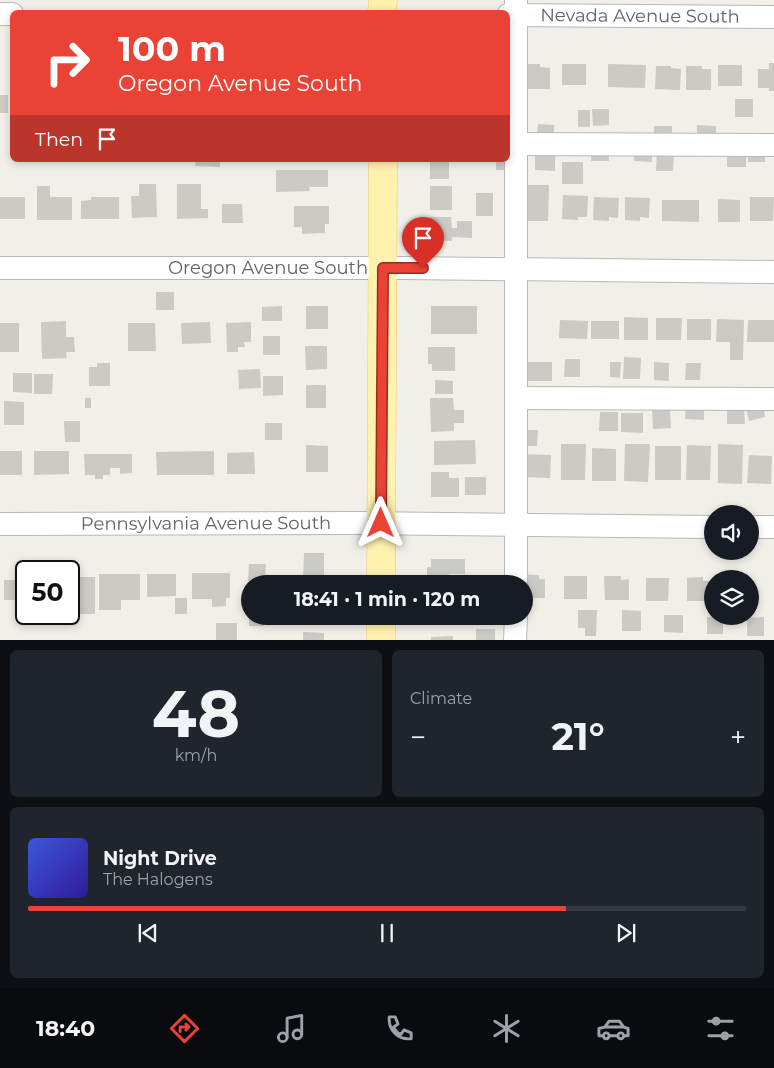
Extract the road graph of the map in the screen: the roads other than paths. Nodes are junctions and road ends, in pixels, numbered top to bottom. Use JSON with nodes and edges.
{"nodes":[{"id":1,"x":513,"y":10,"type":"edge"},
{"id":2,"x":774,"y":18,"type":"edge"},
{"id":3,"x":516,"y":144,"type":"junction"},
{"id":4,"x":774,"y":145,"type":"edge"},
{"id":5,"x":383,"y":162,"type":"edge"},
{"id":6,"x":0,"y":268,"type":"edge"},
{"id":7,"x":383,"y":268,"type":"junction"},
{"id":8,"x":517,"y":268,"type":"junction"},
{"id":9,"x":774,"y":272,"type":"edge"},
{"id":10,"x":517,"y":398,"type":"junction"},
{"id":11,"x":774,"y":399,"type":"edge"},
{"id":12,"x":381,"y":523,"type":"junction"},
{"id":13,"x":0,"y":524,"type":"edge"},
{"id":14,"x":517,"y":525,"type":"junction"},
{"id":15,"x":704,"y":527,"type":"edge"},
{"id":16,"x":759,"y":527,"type":"edge"},
{"id":17,"x":774,"y":527,"type":"edge"},
{"id":18,"x":381,"y":575,"type":"edge"},
{"id":19,"x":516,"y":575,"type":"edge"},
{"id":20,"x":381,"y":625,"type":"edge"},
{"id":21,"x":516,"y":625,"type":"edge"},
{"id":22,"x":381,"y":640,"type":"edge"},
{"id":23,"x":515,"y":640,"type":"edge"}],
"edges":[{"from":1,"to":2,"type":"street","name":"Nevada Avenue South"},
{"from":1,"to":3,"type":"street"},
{"from":3,"to":4,"type":"street"},
{"from":3,"to":8,"type":"street"},
{"from":5,"to":7,"type":"main road"},
{"from":6,"to":7,"type":"street","name":"Oregon Avenue South"},
{"from":7,"to":8,"type":"street","name":"Oregon Avenue South"},
{"from":7,"to":12,"type":"main road"},
{"from":8,"to":9,"type":"street","name":"Oregon Avenue South"},
{"from":8,"to":10,"type":"street"},
{"from":10,"to":11,"type":"street"},
{"from":10,"to":14,"type":"street"},
{"from":12,"to":13,"type":"street","name":"Pennsylvania Avenue South"},
{"from":12,"to":14,"type":"street","name":"Pennsylvania Avenue South"},
{"from":12,"to":18,"type":"main road"},
{"from":14,"to":15,"type":"street","name":"Pennsylvania Avenue South"},
{"from":14,"to":19,"type":"street"},
{"from":16,"to":17,"type":"street"},
{"from":20,"to":22,"type":"main road"},
{"from":21,"to":23,"type":"street"}]}
